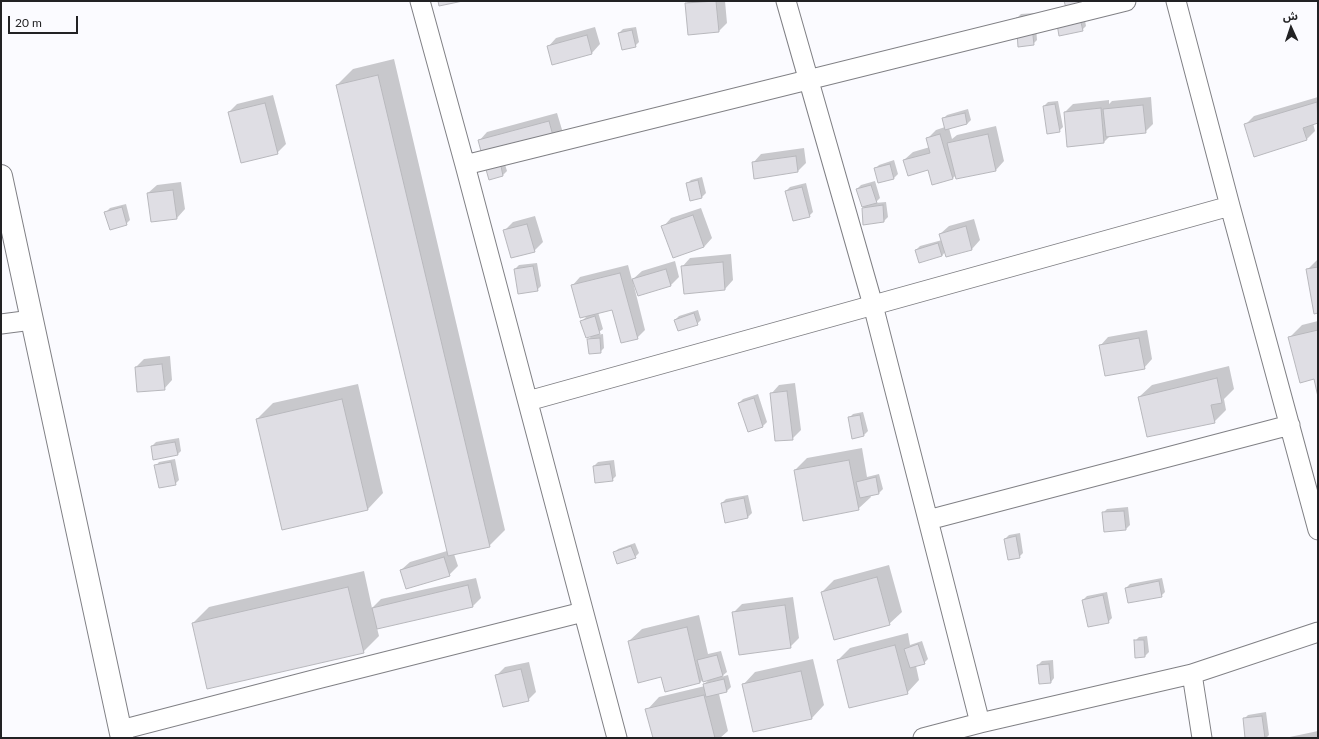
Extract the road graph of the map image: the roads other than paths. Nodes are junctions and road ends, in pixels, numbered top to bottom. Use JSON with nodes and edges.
{"nodes":[{"id":1,"x":420,"y":1,"type":"edge"},
{"id":2,"x":786,"y":1,"type":"edge"},
{"id":3,"x":1126,"y":1,"type":"edge"},
{"id":4,"x":1176,"y":1,"type":"edge"},
{"id":5,"x":809,"y":79,"type":"junction"},
{"id":6,"x":465,"y":165,"type":"junction"},
{"id":7,"x":1,"y":176,"type":"edge"},
{"id":8,"x":1230,"y":206,"type":"junction"},
{"id":9,"x":873,"y":305,"type":"junction"},
{"id":10,"x":32,"y":320,"type":"junction"},
{"id":11,"x":1,"y":324,"type":"edge"},
{"id":12,"x":528,"y":401,"type":"junction"},
{"id":13,"x":1290,"y":425,"type":"junction"},
{"id":14,"x":928,"y":520,"type":"junction"},
{"id":15,"x":1318,"y":530,"type":"edge"},
{"id":16,"x":584,"y":612,"type":"junction"},
{"id":17,"x":1318,"y":632,"type":"edge"},
{"id":18,"x":1192,"y":674,"type":"junction"},
{"id":19,"x":980,"y":723,"type":"junction"},
{"id":20,"x":121,"y":734,"type":"edge"},
{"id":21,"x":617,"y":738,"type":"edge"},
{"id":22,"x":923,"y":738,"type":"edge"},
{"id":23,"x":1202,"y":738,"type":"edge"}],
"edges":[{"from":1,"to":6,"type":"street"},
{"from":2,"to":5,"type":"street"},
{"from":3,"to":5,"type":"street"},
{"from":4,"to":8,"type":"street"},
{"from":5,"to":6,"type":"street"},
{"from":5,"to":9,"type":"street"},
{"from":6,"to":12,"type":"street"},
{"from":7,"to":10,"type":"main road"},
{"from":8,"to":9,"type":"street"},
{"from":8,"to":13,"type":"street"},
{"from":9,"to":12,"type":"street"},
{"from":9,"to":14,"type":"street"},
{"from":10,"to":11,"type":"street"},
{"from":10,"to":20,"type":"main road"},
{"from":12,"to":16,"type":"street"},
{"from":13,"to":14,"type":"street"},
{"from":13,"to":15,"type":"street"},
{"from":14,"to":19,"type":"street"},
{"from":16,"to":20,"type":"street"},
{"from":16,"to":21,"type":"street"},
{"from":17,"to":18,"type":"street"},
{"from":18,"to":19,"type":"street"},
{"from":18,"to":23,"type":"street"},
{"from":19,"to":22,"type":"street"}]}
